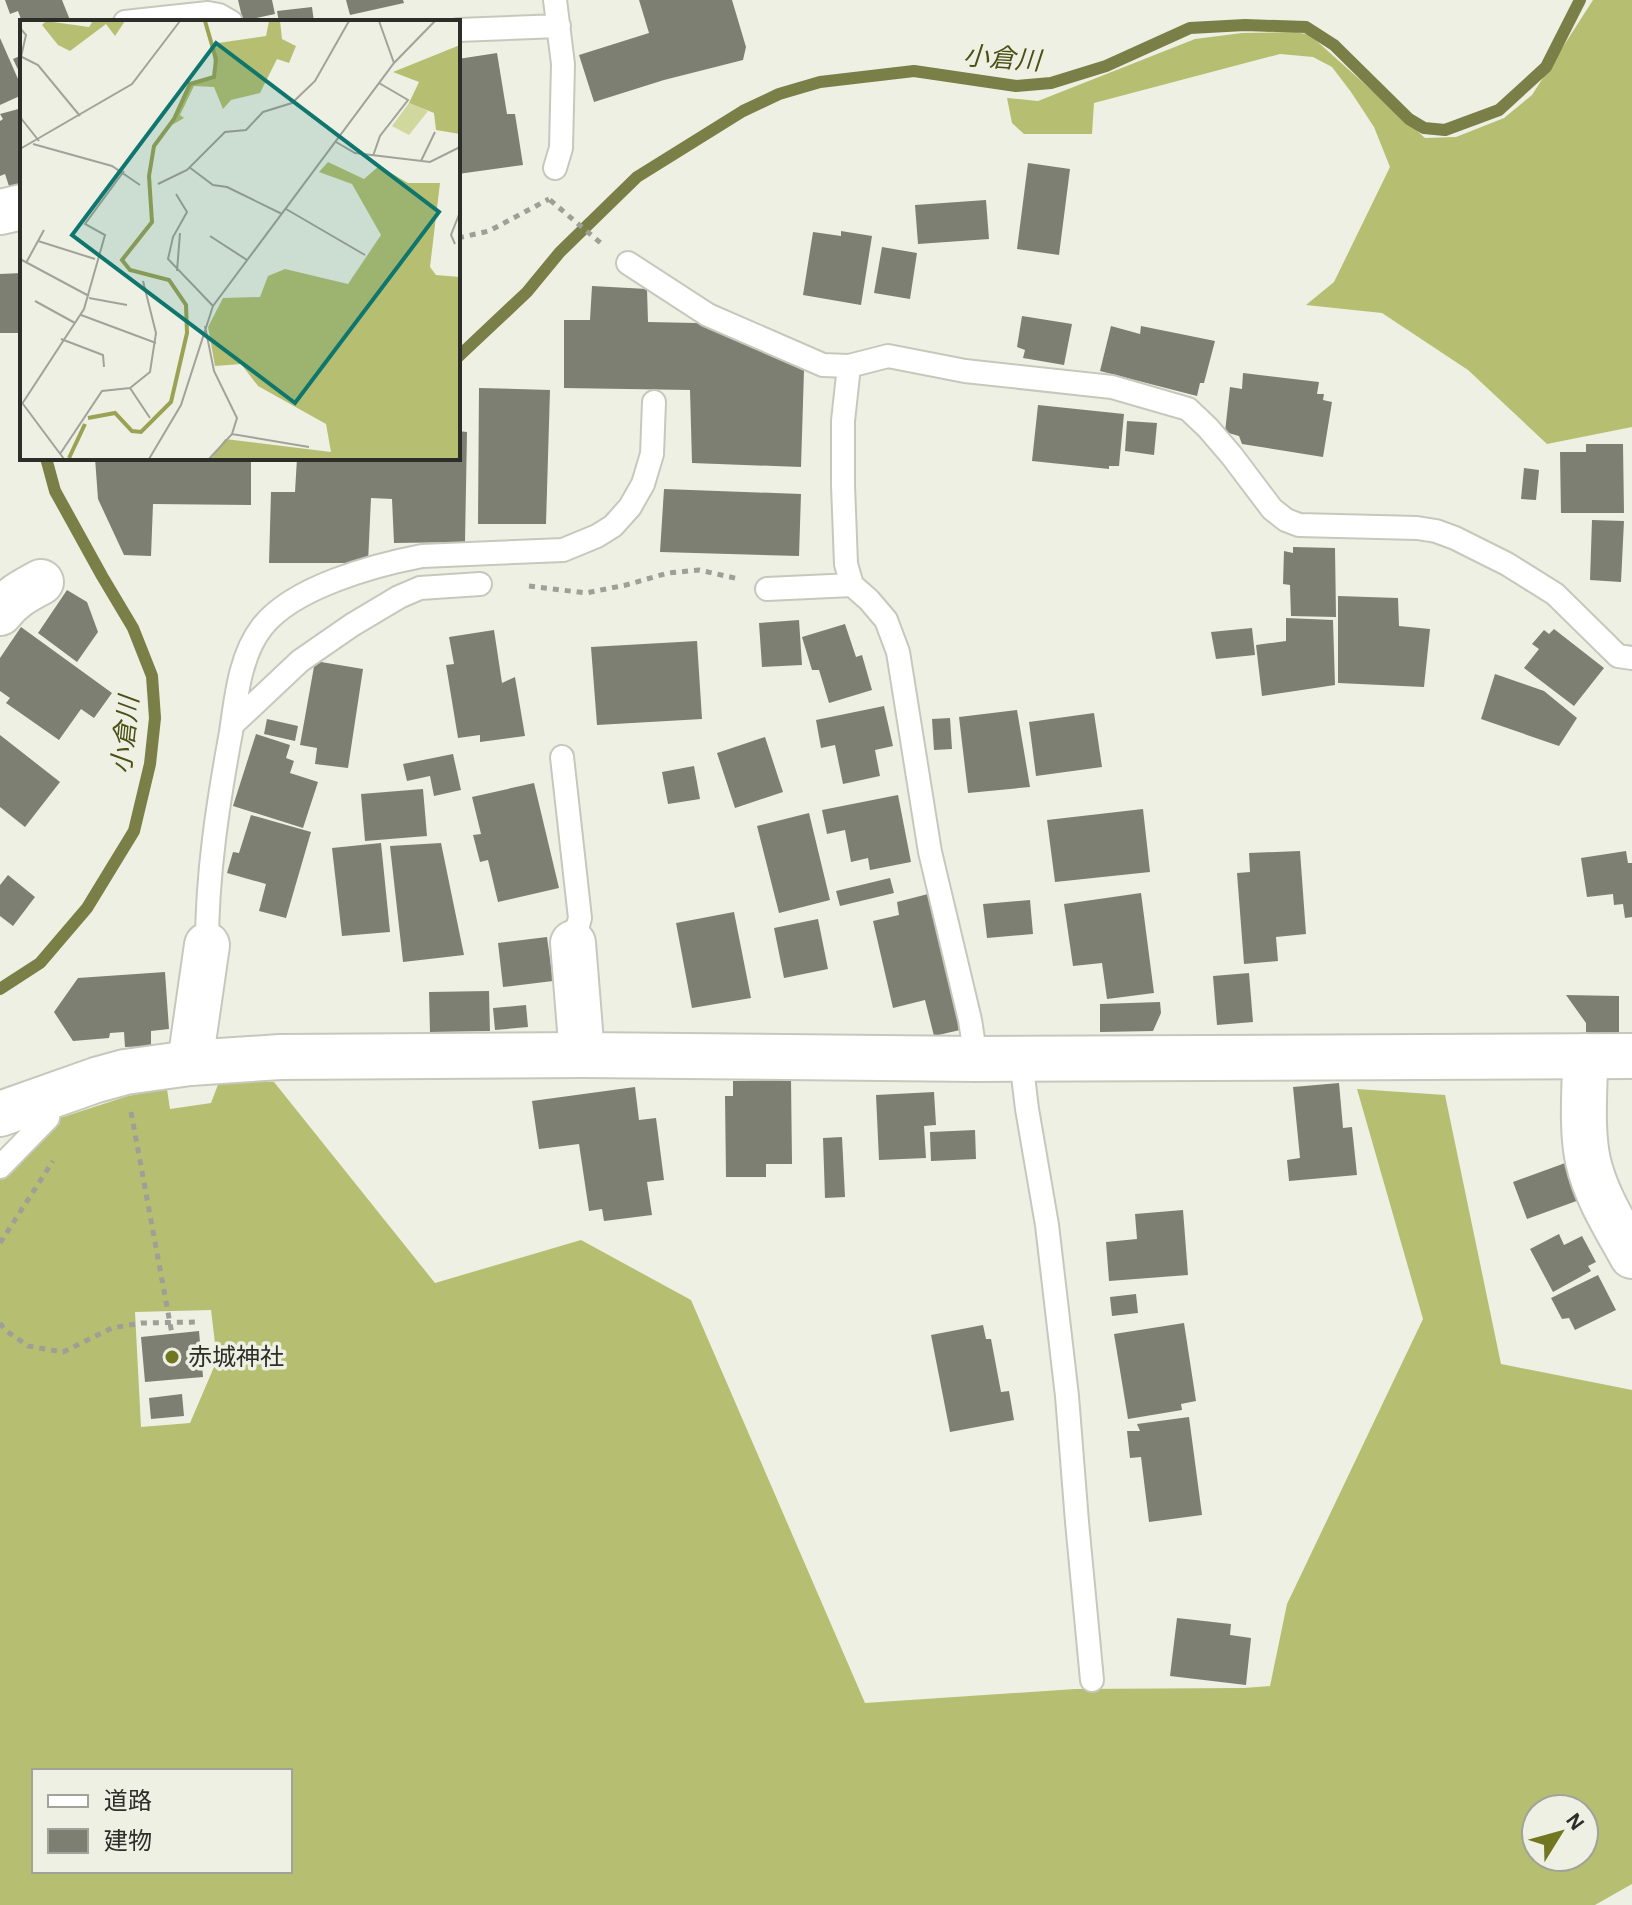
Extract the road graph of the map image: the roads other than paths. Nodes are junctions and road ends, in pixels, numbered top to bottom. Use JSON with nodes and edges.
{"nodes":[{"id":1,"x":555,"y":0,"type":"edge"},
{"id":2,"x":143,"y":20,"type":"edge"},
{"id":3,"x":228,"y":20,"type":"edge"},
{"id":4,"x":559,"y":26,"type":"junction"},
{"id":5,"x":460,"y":30,"type":"edge"},
{"id":6,"x":555,"y":168,"type":"dead end"},
{"id":7,"x":20,"y":207,"type":"edge"},
{"id":8,"x":0,"y":212,"type":"edge"},
{"id":9,"x":628,"y":263,"type":"dead end"},
{"id":10,"x":849,"y":366,"type":"junction"},
{"id":11,"x":654,"y":402,"type":"dead end"},
{"id":12,"x":41,"y":582,"type":"dead end"},
{"id":13,"x":480,"y":584,"type":"road end"},
{"id":14,"x":852,"y":585,"type":"junction"},
{"id":15,"x":767,"y":589,"type":"road end"},
{"id":16,"x":0,"y":613,"type":"edge"},
{"id":17,"x":1632,"y":658,"type":"edge"},
{"id":18,"x":232,"y":725,"type":"junction"},
{"id":19,"x":562,"y":757,"type":"dead end"},
{"id":20,"x":573,"y":943,"type":"joint"},
{"id":21,"x":207,"y":945,"type":"joint"},
{"id":22,"x":582,"y":1055,"type":"junction"},
{"id":23,"x":1585,"y":1056,"type":"junction"},
{"id":24,"x":1632,"y":1056,"type":"edge"},
{"id":25,"x":976,"y":1059,"type":"junction"},
{"id":26,"x":1021,"y":1059,"type":"junction"},
{"id":27,"x":190,"y":1063,"type":"junction"},
{"id":28,"x":50,"y":1095,"type":"junction"},
{"id":29,"x":0,"y":1114,"type":"edge"},
{"id":30,"x":0,"y":1167,"type":"edge"},
{"id":31,"x":1632,"y":1256,"type":"edge"},
{"id":32,"x":1092,"y":1680,"type":"dead end"}],
"edges":[{"from":1,"to":4,"type":"lane"},
{"from":2,"to":3,"type":"lane"},
{"from":4,"to":5,"type":"lane"},
{"from":4,"to":6,"type":"lane"},
{"from":7,"to":8,"type":"street"},
{"from":9,"to":10,"type":"lane"},
{"from":10,"to":14,"type":"lane"},
{"from":10,"to":17,"type":"lane"},
{"from":11,"to":18,"type":"lane"},
{"from":12,"to":16,"type":"street"},
{"from":13,"to":18,"type":"lane"},
{"from":14,"to":15,"type":"lane"},
{"from":14,"to":25,"type":"lane"},
{"from":18,"to":21,"type":"lane"},
{"from":19,"to":20,"type":"lane"},
{"from":20,"to":22,"type":"street"},
{"from":21,"to":27,"type":"street"},
{"from":22,"to":25,"type":"street"},
{"from":22,"to":27,"type":"street"},
{"from":23,"to":24,"type":"street"},
{"from":23,"to":26,"type":"street"},
{"from":23,"to":31,"type":"street"},
{"from":25,"to":26,"type":"street"},
{"from":26,"to":32,"type":"lane"},
{"from":27,"to":28,"type":"street"},
{"from":28,"to":29,"type":"street"},
{"from":28,"to":30,"type":"lane"}]}
